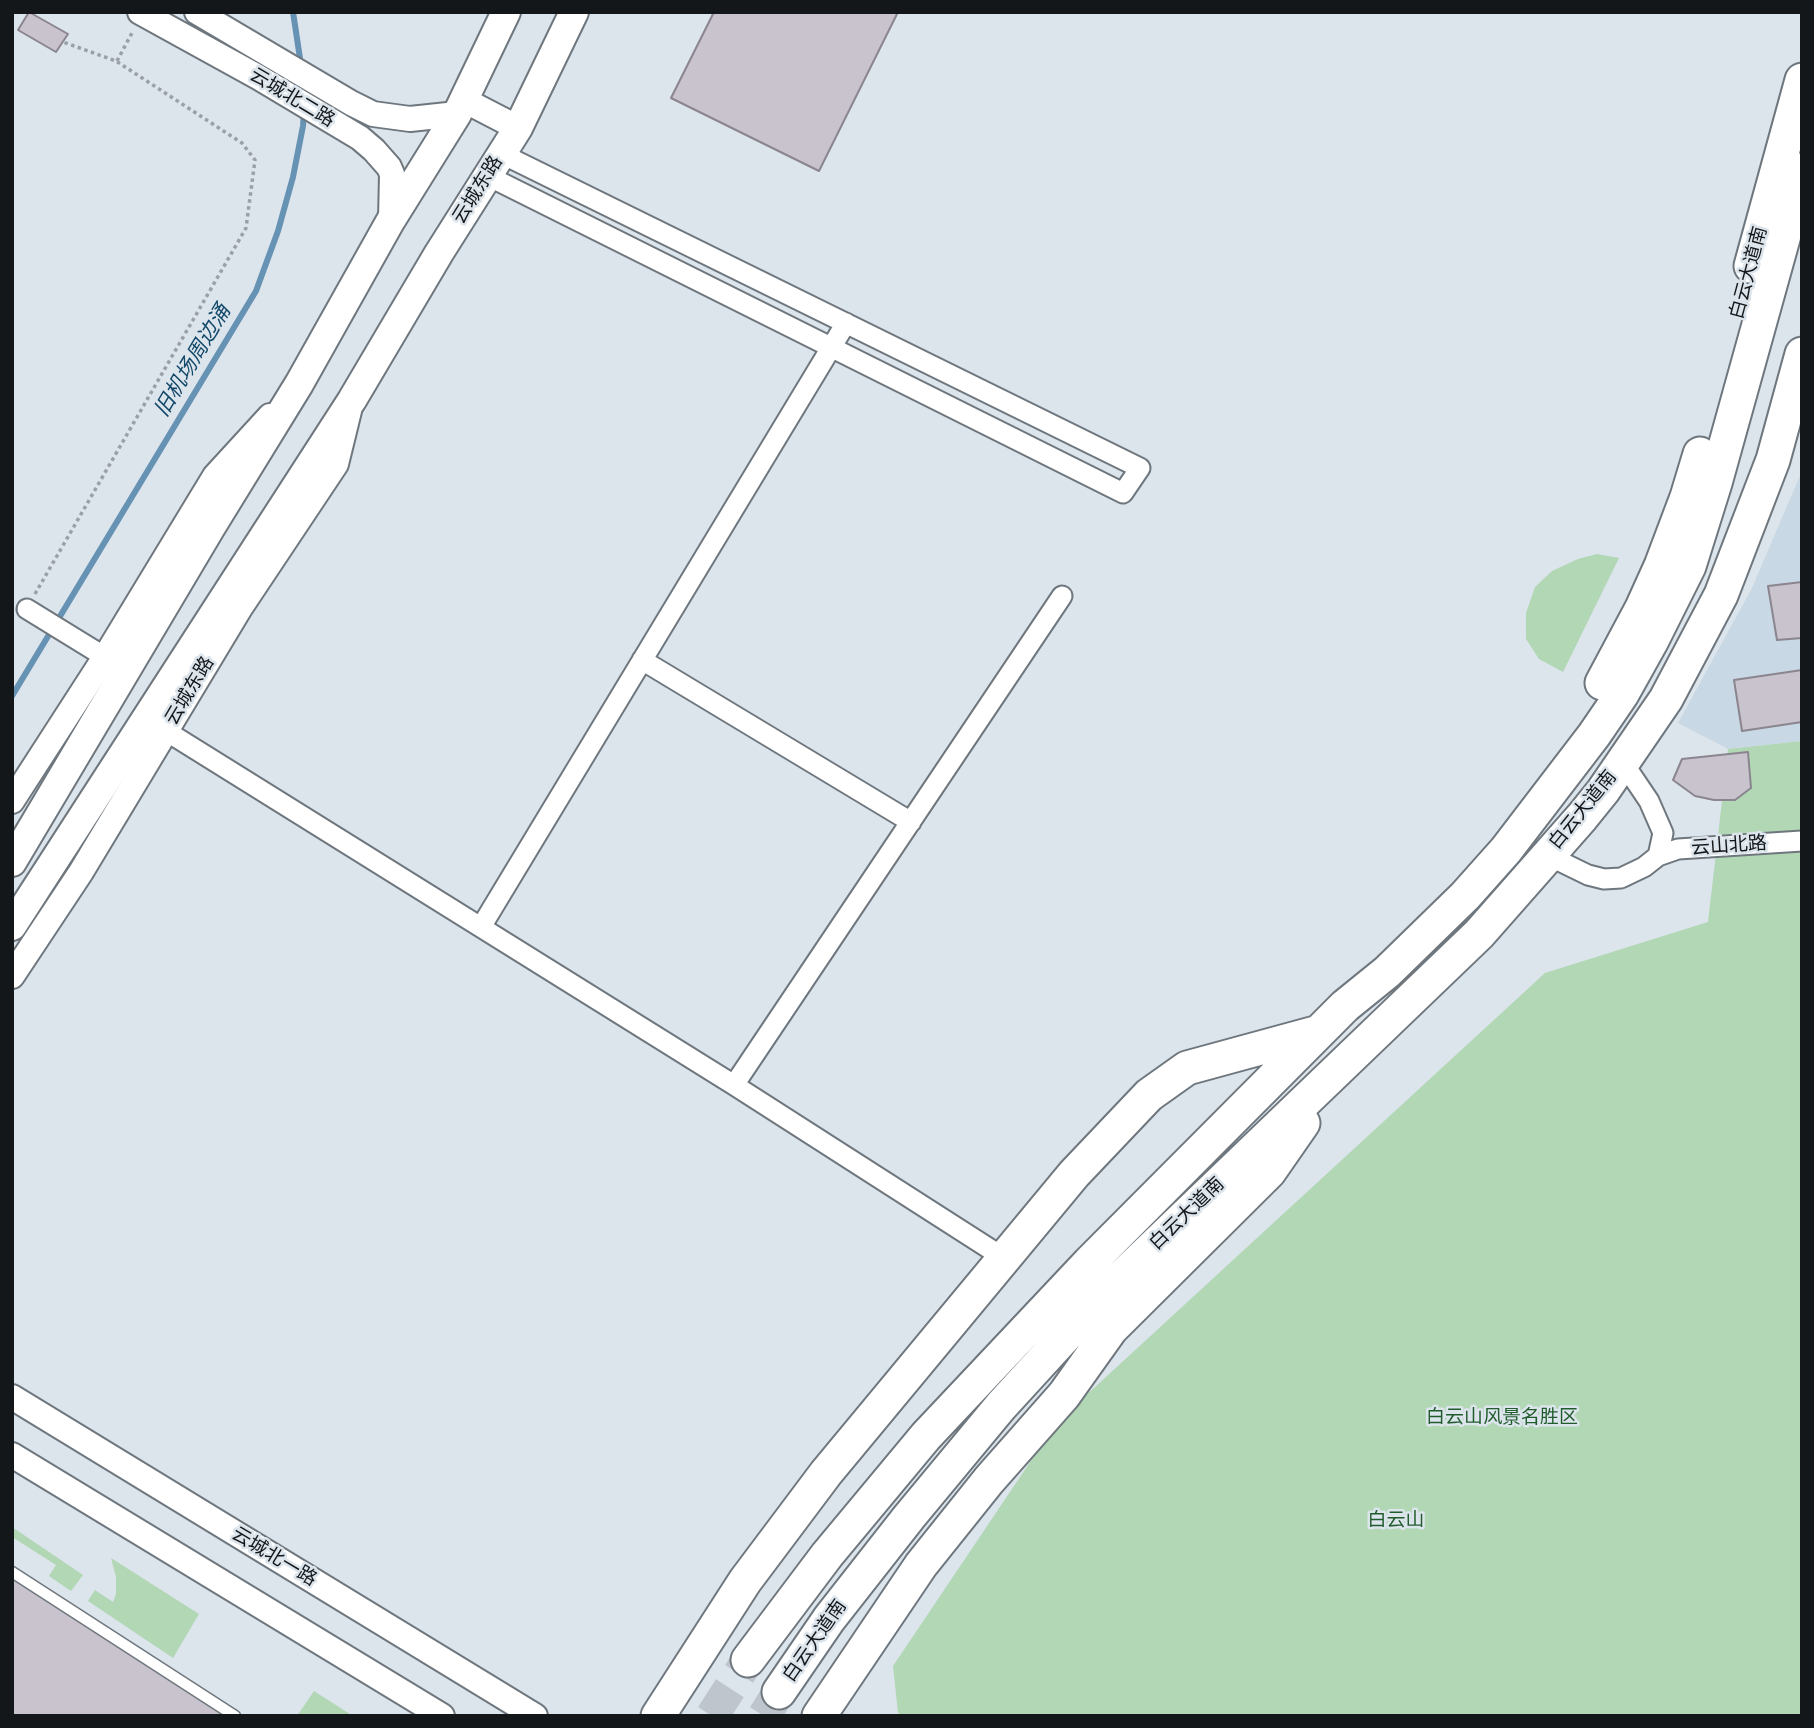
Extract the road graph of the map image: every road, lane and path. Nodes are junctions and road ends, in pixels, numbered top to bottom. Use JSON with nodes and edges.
{"nodes":[{"id":1,"x":197,"y":12,"type":"edge"},
{"id":2,"x":506,"y":12,"type":"edge"},
{"id":3,"x":574,"y":12,"type":"edge"},
{"id":4,"x":142,"y":13,"type":"edge"},
{"id":5,"x":185,"y":35,"type":"junction"},
{"id":6,"x":63,"y":42,"type":"dead end"},
{"id":7,"x":116,"y":61,"type":"junction"},
{"id":8,"x":1802,"y":80,"type":"edge"},
{"id":9,"x":460,"y":107,"type":"junction"},
{"id":10,"x":518,"y":128,"type":"junction"},
{"id":11,"x":495,"y":165,"type":"junction"},
{"id":12,"x":1802,"y":170,"type":"edge"},
{"id":13,"x":391,"y":220,"type":"junction"},
{"id":14,"x":1794,"y":252,"type":"edge"},
{"id":15,"x":846,"y":323,"type":"junction"},
{"id":16,"x":831,"y":347,"type":"junction"},
{"id":17,"x":1802,"y":354,"type":"edge"},
{"id":18,"x":299,"y":384,"type":"junction"},
{"id":19,"x":352,"y":400,"type":"junction"},
{"id":20,"x":1062,"y":596,"type":"dead end"},
{"id":21,"x":27,"y":609,"type":"joint"},
{"id":22,"x":95,"y":652,"type":"junction"},
{"id":23,"x":642,"y":660,"type":"junction"},
{"id":24,"x":166,"y":731,"type":"junction"},
{"id":25,"x":1622,"y":761,"type":"junction"},
{"id":26,"x":12,"y":801,"type":"edge"},
{"id":27,"x":911,"y":822,"type":"junction"},
{"id":28,"x":1802,"y":841,"type":"edge"},
{"id":29,"x":1513,"y":842,"type":"junction"},
{"id":30,"x":1547,"y":855,"type":"junction"},
{"id":31,"x":1658,"y":856,"type":"junction"},
{"id":32,"x":12,"y":862,"type":"edge"},
{"id":33,"x":12,"y":926,"type":"edge"},
{"id":34,"x":481,"y":927,"type":"junction"},
{"id":35,"x":12,"y":976,"type":"edge"},
{"id":36,"x":1319,"y":1032,"type":"junction"},
{"id":37,"x":1340,"y":1069,"type":"junction"},
{"id":38,"x":734,"y":1085,"type":"junction"},
{"id":39,"x":1004,"y":1258,"type":"junction"},
{"id":40,"x":12,"y":1397,"type":"edge"},
{"id":41,"x":12,"y":1455,"type":"edge"},
{"id":42,"x":12,"y":1572,"type":"edge"},
{"id":43,"x":748,"y":1660,"type":"tunnel mouth"},
{"id":44,"x":779,"y":1692,"type":"tunnel mouth"},
{"id":45,"x":235,"y":1716,"type":"edge"},
{"id":46,"x":442,"y":1716,"type":"edge"},
{"id":47,"x":535,"y":1716,"type":"edge"},
{"id":48,"x":658,"y":1716,"type":"edge"},
{"id":49,"x":819,"y":1716,"type":"edge"}],
"edges":[{"from":1,"to":5,"type":"street"},
{"from":1,"to":9,"type":"street","name":"云城北二路"},
{"from":2,"to":9,"type":"main road"},
{"from":3,"to":10,"type":"main road","name":"云城东路"},
{"from":4,"to":5,"type":"street","name":"云城北二路"},
{"from":4,"to":7,"type":"path"},
{"from":5,"to":13,"type":"street","name":"云城北二路"},
{"from":6,"to":7,"type":"path"},
{"from":7,"to":21,"type":"path"},
{"from":8,"to":29,"type":"highway","name":"白云大道南"},
{"from":9,"to":10,"type":"street"},
{"from":9,"to":13,"type":"main road"},
{"from":10,"to":11,"type":"main road","name":"云城东路"},
{"from":11,"to":15,"type":"street"},
{"from":11,"to":16,"type":"street"},
{"from":11,"to":19,"type":"main road","name":"云城东路"},
{"from":12,"to":14,"type":"highway","name":"白云大道南"},
{"from":13,"to":18,"type":"main road"},
{"from":14,"to":25,"type":"highway","name":"白云大道南"},
{"from":14,"to":29,"type":"highway","name":"白云大道南"},
{"from":15,"to":16,"type":"street"},
{"from":15,"to":16,"type":"street"},
{"from":16,"to":23,"type":"street"},
{"from":17,"to":25,"type":"highway","name":"白云大道南"},
{"from":18,"to":22,"type":"street"},
{"from":18,"to":32,"type":"main road"},
{"from":19,"to":24,"type":"street","name":"云城东路"},
{"from":19,"to":33,"type":"main road","name":"云城东路"},
{"from":20,"to":27,"type":"street"},
{"from":21,"to":22,"type":"street"},
{"from":22,"to":26,"type":"street"},
{"from":23,"to":27,"type":"street"},
{"from":23,"to":34,"type":"street"},
{"from":24,"to":34,"type":"street"},
{"from":24,"to":35,"type":"street","name":"云城东路"},
{"from":25,"to":30,"type":"highway","name":"白云大道南"},
{"from":25,"to":31,"type":"street"},
{"from":27,"to":38,"type":"street"},
{"from":28,"to":31,"type":"street","name":"云山北路"},
{"from":29,"to":36,"type":"highway","name":"白云大道南"},
{"from":30,"to":31,"type":"street","name":"云山北路"},
{"from":30,"to":37,"type":"highway","name":"白云大道南"},
{"from":34,"to":38,"type":"street"},
{"from":36,"to":39,"type":"highway"},
{"from":36,"to":43,"type":"highway","name":"白云大道南"},
{"from":37,"to":44,"type":"highway","name":"白云大道南"},
{"from":37,"to":49,"type":"highway"},
{"from":38,"to":39,"type":"street"},
{"from":39,"to":48,"type":"highway"},
{"from":40,"to":47,"type":"street","name":"云城北一路"},
{"from":41,"to":46,"type":"street"},
{"from":42,"to":45,"type":"lane"}]}
